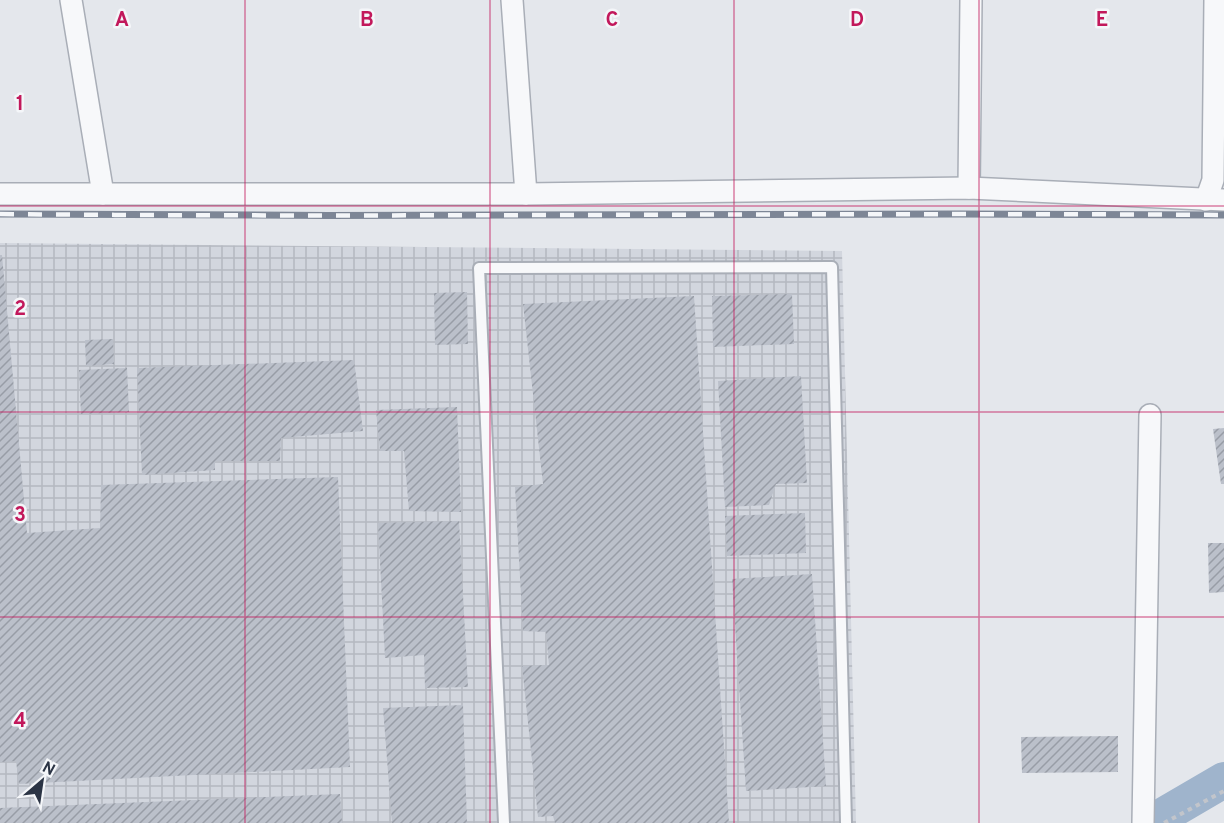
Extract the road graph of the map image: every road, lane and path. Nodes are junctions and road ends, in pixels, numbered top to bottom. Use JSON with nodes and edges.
{"nodes":[{"id":1,"x":71,"y":0,"type":"edge"},
{"id":2,"x":512,"y":0,"type":"edge"},
{"id":3,"x":971,"y":0,"type":"edge"},
{"id":4,"x":1215,"y":0,"type":"edge"},
{"id":5,"x":969,"y":188,"type":"junction"},
{"id":6,"x":0,"y":194,"type":"edge"},
{"id":7,"x":103,"y":194,"type":"junction"},
{"id":8,"x":526,"y":194,"type":"junction"},
{"id":9,"x":1215,"y":200,"type":"edge"},
{"id":10,"x":1150,"y":415,"type":"dead end"},
{"id":11,"x":1224,"y":791,"type":"edge"},
{"id":12,"x":504,"y":823,"type":"edge"},
{"id":13,"x":846,"y":823,"type":"edge"},
{"id":14,"x":1143,"y":823,"type":"edge"},
{"id":15,"x":1164,"y":823,"type":"edge"}],
"edges":[{"from":1,"to":7,"type":"street"},
{"from":2,"to":8,"type":"street"},
{"from":3,"to":5,"type":"street"},
{"from":4,"to":9,"type":"street"},
{"from":5,"to":8,"type":"street"},
{"from":5,"to":9,"type":"street"},
{"from":6,"to":7,"type":"street"},
{"from":7,"to":8,"type":"street"},
{"from":10,"to":14,"type":"street"},
{"from":11,"to":15,"type":"path"},
{"from":12,"to":13,"type":"lane"}]}
